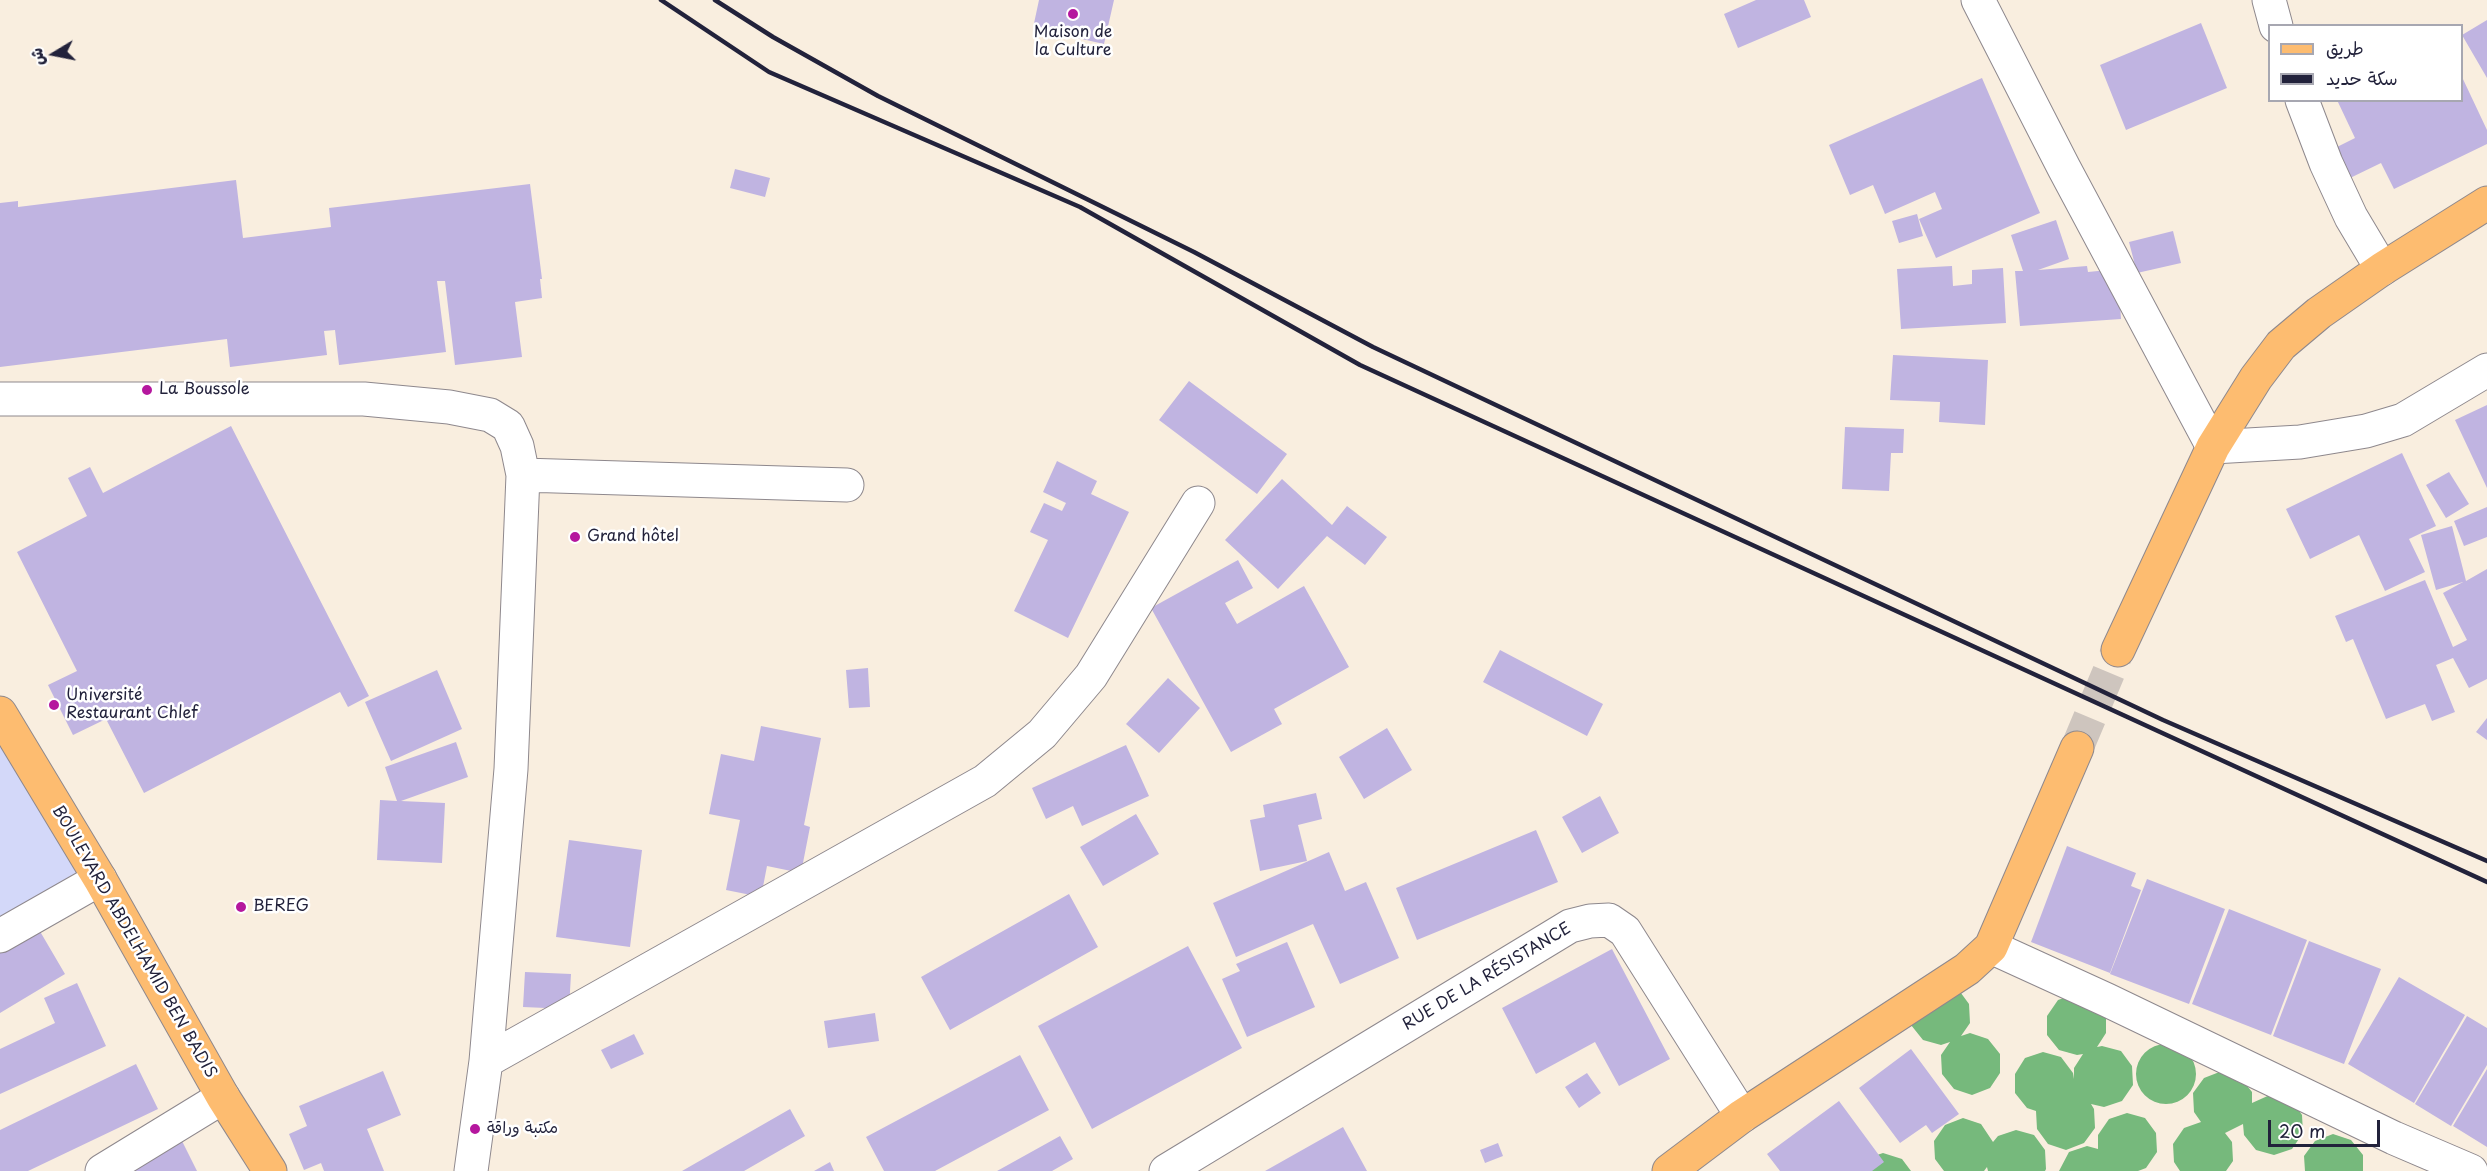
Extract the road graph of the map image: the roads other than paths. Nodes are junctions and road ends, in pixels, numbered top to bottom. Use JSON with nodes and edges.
{"nodes":[{"id":1,"x":1978,"y":0,"type":"edge"},
{"id":2,"x":2269,"y":0,"type":"edge"},
{"id":3,"x":2275,"y":24,"type":"edge"},
{"id":4,"x":2303,"y":102,"type":"edge"},
{"id":5,"x":2487,"y":203,"type":"edge"},
{"id":6,"x":2382,"y":269,"type":"junction"},
{"id":7,"x":2487,"y":370,"type":"edge"},
{"id":8,"x":0,"y":399,"type":"edge"},
{"id":9,"x":2213,"y":447,"type":"junction"},
{"id":10,"x":523,"y":476,"type":"junction"},
{"id":11,"x":847,"y":485,"type":"dead end"},
{"id":12,"x":1198,"y":502,"type":"dead end"},
{"id":13,"x":2118,"y":650,"type":"tunnel mouth"},
{"id":14,"x":0,"y":713,"type":"edge"},
{"id":15,"x":2077,"y":748,"type":"tunnel mouth"},
{"id":16,"x":100,"y":879,"type":"junction"},
{"id":17,"x":0,"y":936,"type":"edge"},
{"id":18,"x":1991,"y":947,"type":"junction"},
{"id":19,"x":486,"y":1061,"type":"junction"},
{"id":20,"x":222,"y":1097,"type":"junction"},
{"id":21,"x":1742,"y":1116,"type":"junction"},
{"id":22,"x":102,"y":1171,"type":"edge"},
{"id":23,"x":270,"y":1171,"type":"edge"},
{"id":24,"x":471,"y":1171,"type":"edge"},
{"id":25,"x":1166,"y":1171,"type":"edge"},
{"id":26,"x":1669,"y":1171,"type":"edge"},
{"id":27,"x":2471,"y":1171,"type":"edge"}],
"edges":[{"from":1,"to":9,"type":"street"},
{"from":2,"to":3,"type":"street"},
{"from":4,"to":6,"type":"street"},
{"from":5,"to":6,"type":"main road"},
{"from":6,"to":9,"type":"main road"},
{"from":7,"to":9,"type":"street"},
{"from":8,"to":10,"type":"street"},
{"from":9,"to":13,"type":"main road"},
{"from":10,"to":11,"type":"street"},
{"from":10,"to":19,"type":"street"},
{"from":12,"to":19,"type":"street"},
{"from":14,"to":16,"type":"main road","name":"BOULEVARD ABDELHAMID BEN BADIS"},
{"from":15,"to":18,"type":"main road"},
{"from":16,"to":17,"type":"street"},
{"from":16,"to":20,"type":"main road","name":"BOULEVARD ABDELHAMID BEN BADIS"},
{"from":18,"to":21,"type":"main road"},
{"from":18,"to":27,"type":"street"},
{"from":19,"to":24,"type":"street"},
{"from":20,"to":22,"type":"street"},
{"from":20,"to":23,"type":"main road","name":"BOULEVARD ABDELHAMID BEN BADIS"},
{"from":21,"to":25,"type":"street","name":"RUE DE LA RÉSISTANCE"},
{"from":21,"to":26,"type":"main road"}]}
